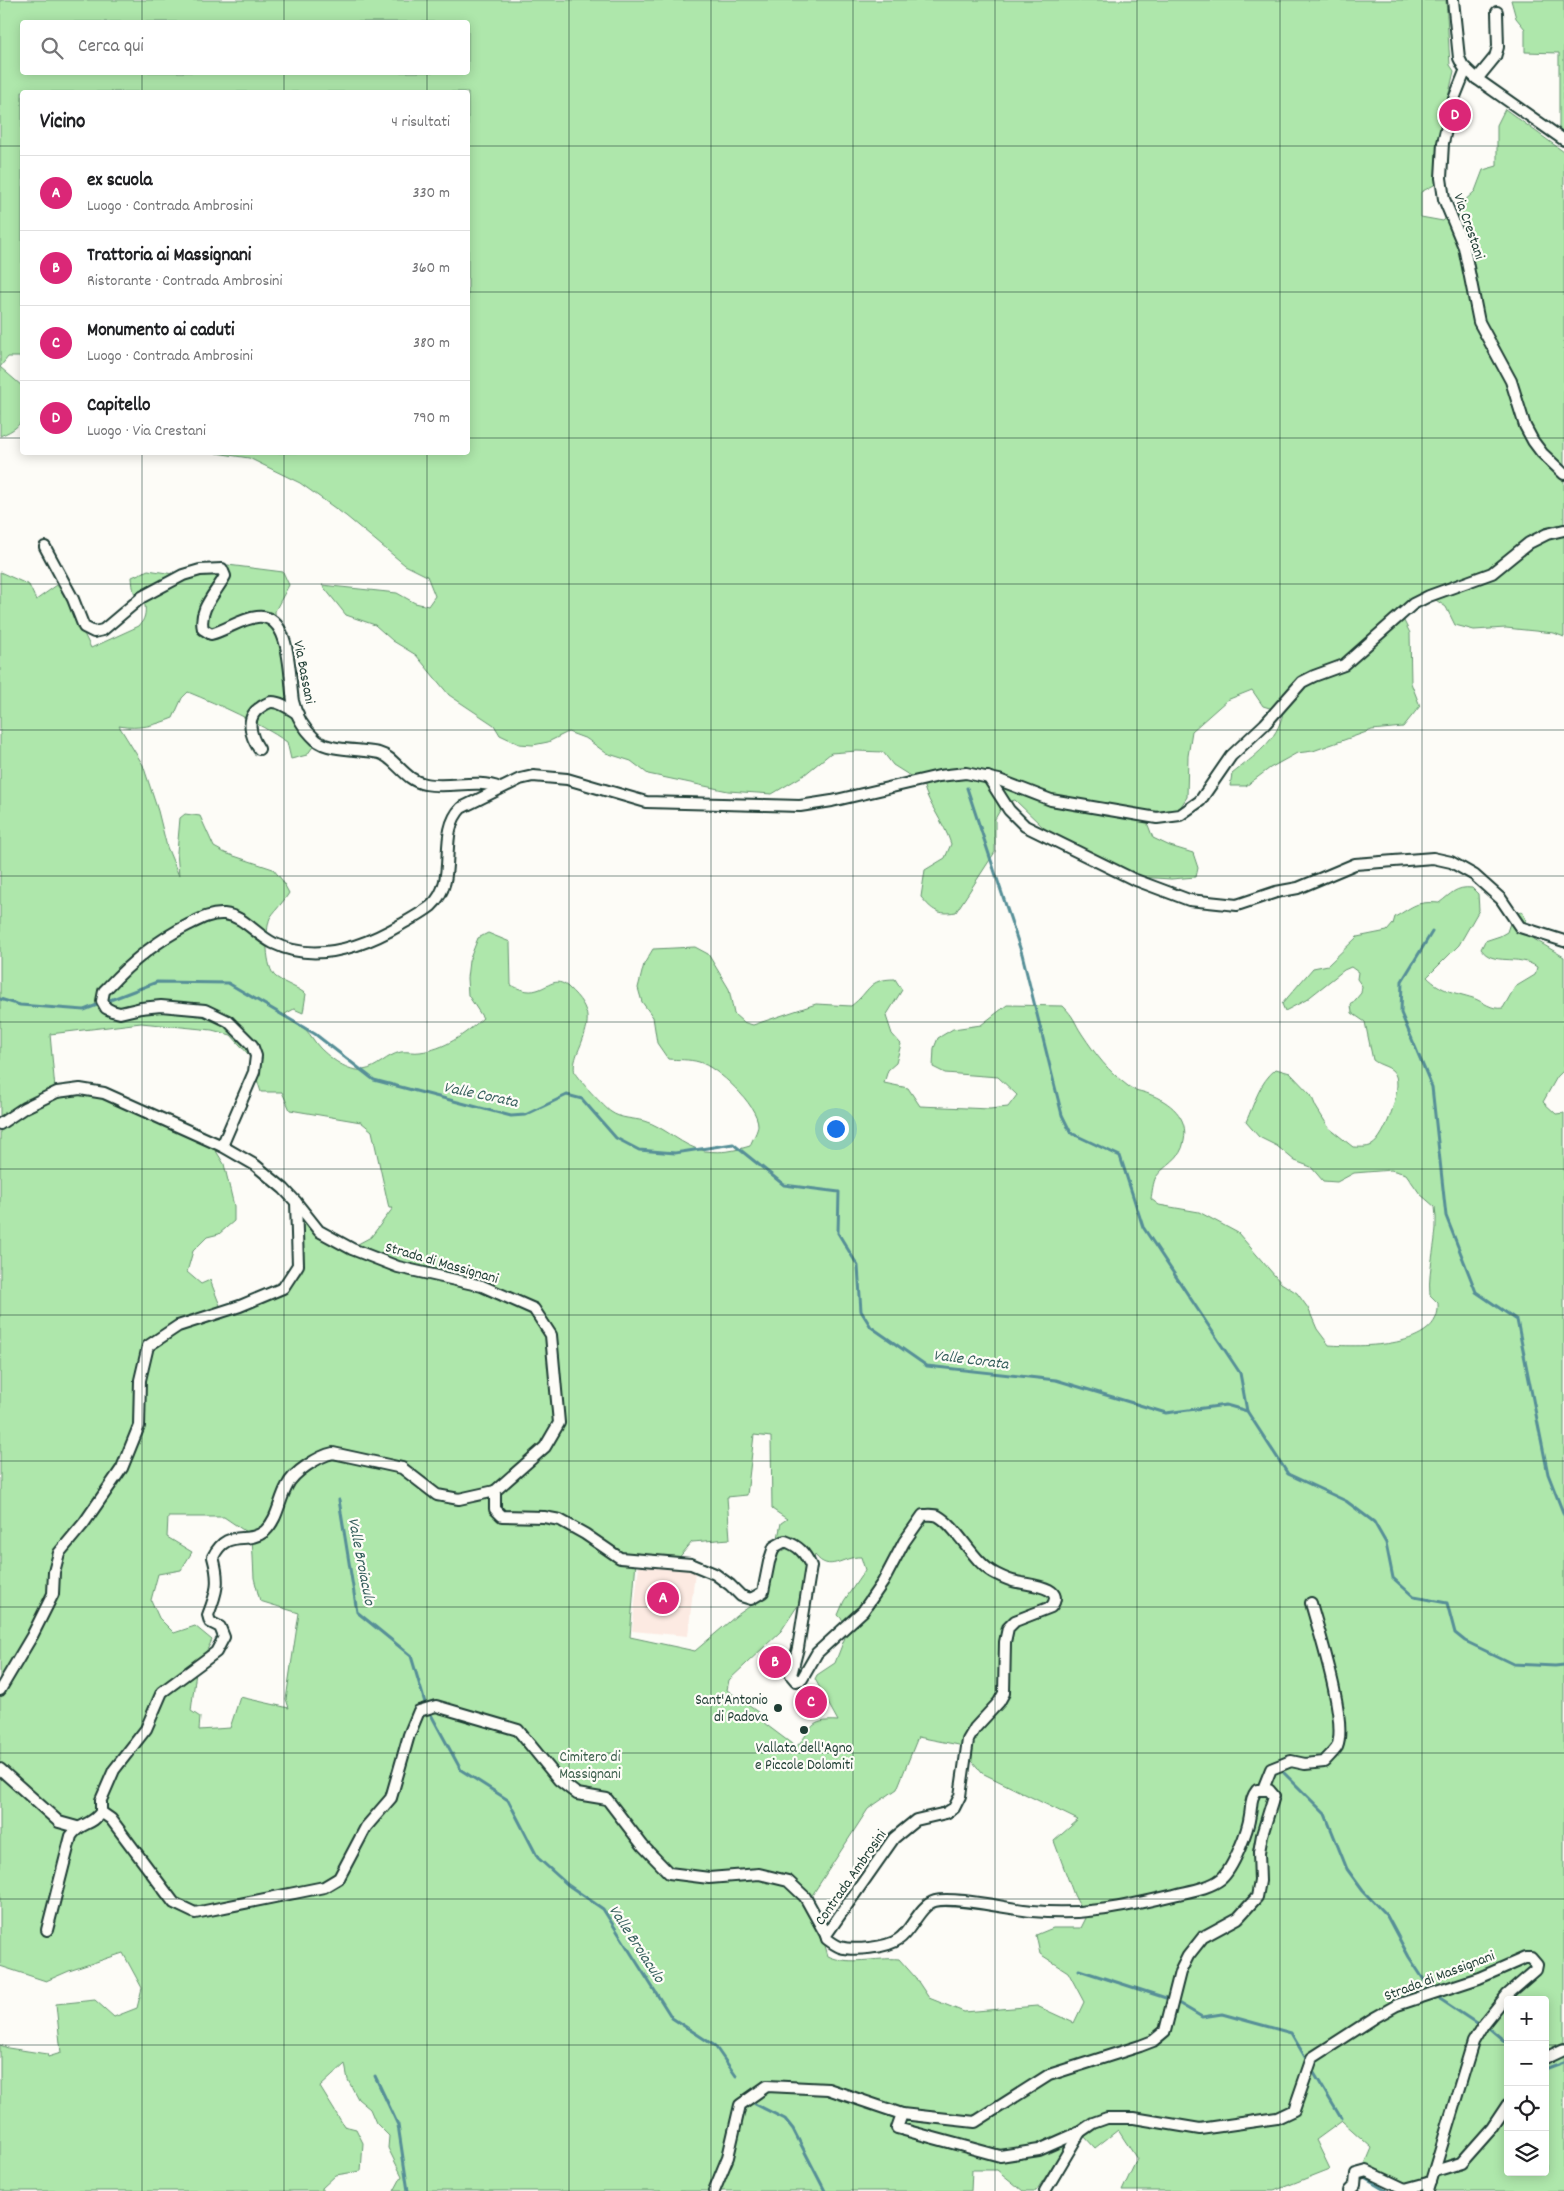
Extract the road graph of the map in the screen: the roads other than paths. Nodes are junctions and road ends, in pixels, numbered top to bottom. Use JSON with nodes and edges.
{"nodes":[{"id":1,"x":1453,"y":0,"type":"edge"},
{"id":2,"x":1497,"y":12,"type":"dead end"},
{"id":3,"x":1466,"y":69,"type":"junction"},
{"id":4,"x":1477,"y":79,"type":"junction"},
{"id":5,"x":1564,"y":140,"type":"edge"},
{"id":6,"x":1564,"y":474,"type":"edge"},
{"id":7,"x":1564,"y":530,"type":"edge"},
{"id":8,"x":45,"y":547,"type":"dead end"},
{"id":9,"x":298,"y":714,"type":"junction"},
{"id":10,"x":260,"y":749,"type":"dead end"},
{"id":11,"x":988,"y":777,"type":"junction"},
{"id":12,"x":500,"y":788,"type":"junction"},
{"id":13,"x":1564,"y":940,"type":"edge"},
{"id":14,"x":0,"y":1124,"type":"edge"},
{"id":15,"x":222,"y":1146,"type":"junction"},
{"id":16,"x":296,"y":1202,"type":"junction"},
{"id":17,"x":495,"y":1491,"type":"junction"},
{"id":18,"x":1311,"y":1603,"type":"dead end"},
{"id":19,"x":0,"y":1690,"type":"edge"},
{"id":20,"x":0,"y":1770,"type":"edge"},
{"id":21,"x":1266,"y":1790,"type":"junction"},
{"id":22,"x":102,"y":1812,"type":"junction"},
{"id":23,"x":76,"y":1827,"type":"junction"},
{"id":24,"x":47,"y":1930,"type":"dead end"},
{"id":25,"x":826,"y":1934,"type":"junction"},
{"id":26,"x":1564,"y":2050,"type":"edge"},
{"id":27,"x":1549,"y":2056,"type":"edge"},
{"id":28,"x":1504,"y":2110,"type":"edge"},
{"id":29,"x":902,"y":2114,"type":"junction"},
{"id":30,"x":1080,"y":2132,"type":"junction"},
{"id":31,"x":1435,"y":2171,"type":"junction"},
{"id":32,"x":1429,"y":2187,"type":"edge"},
{"id":33,"x":714,"y":2191,"type":"edge"},
{"id":34,"x":1045,"y":2191,"type":"edge"},
{"id":35,"x":1349,"y":2191,"type":"edge"}],
"edges":[{"from":1,"to":3,"type":"street"},
{"from":2,"to":4,"type":"street"},
{"from":3,"to":4,"type":"street"},
{"from":3,"to":6,"type":"street","name":"Via Crestani"},
{"from":4,"to":5,"type":"street"},
{"from":7,"to":11,"type":"street"},
{"from":8,"to":9,"type":"street","name":"Via Bassani"},
{"from":9,"to":10,"type":"street"},
{"from":9,"to":12,"type":"street","name":"Via Bassani"},
{"from":11,"to":12,"type":"street"},
{"from":11,"to":13,"type":"street"},
{"from":12,"to":15,"type":"street"},
{"from":14,"to":15,"type":"street","name":"Strada di Massignani"},
{"from":15,"to":16,"type":"street","name":"Strada di Massignani"},
{"from":16,"to":17,"type":"street","name":"Strada di Massignani"},
{"from":16,"to":19,"type":"street"},
{"from":17,"to":22,"type":"street"},
{"from":17,"to":25,"type":"street","name":"Contrada Ambrosini"},
{"from":18,"to":21,"type":"street"},
{"from":20,"to":23,"type":"street"},
{"from":21,"to":25,"type":"street","name":"Contrada Ambrosini"},
{"from":21,"to":29,"type":"street"},
{"from":22,"to":23,"type":"street"},
{"from":22,"to":25,"type":"street"},
{"from":23,"to":24,"type":"street"},
{"from":26,"to":27,"type":"street"},
{"from":28,"to":31,"type":"street"},
{"from":29,"to":30,"type":"street","name":"Strada di Massignani"},
{"from":29,"to":33,"type":"street"},
{"from":30,"to":31,"type":"street","name":"Strada di Massignani"},
{"from":30,"to":34,"type":"street"},
{"from":31,"to":32,"type":"street","name":"Strada di Massignani"},
{"from":32,"to":35,"type":"street"}]}
